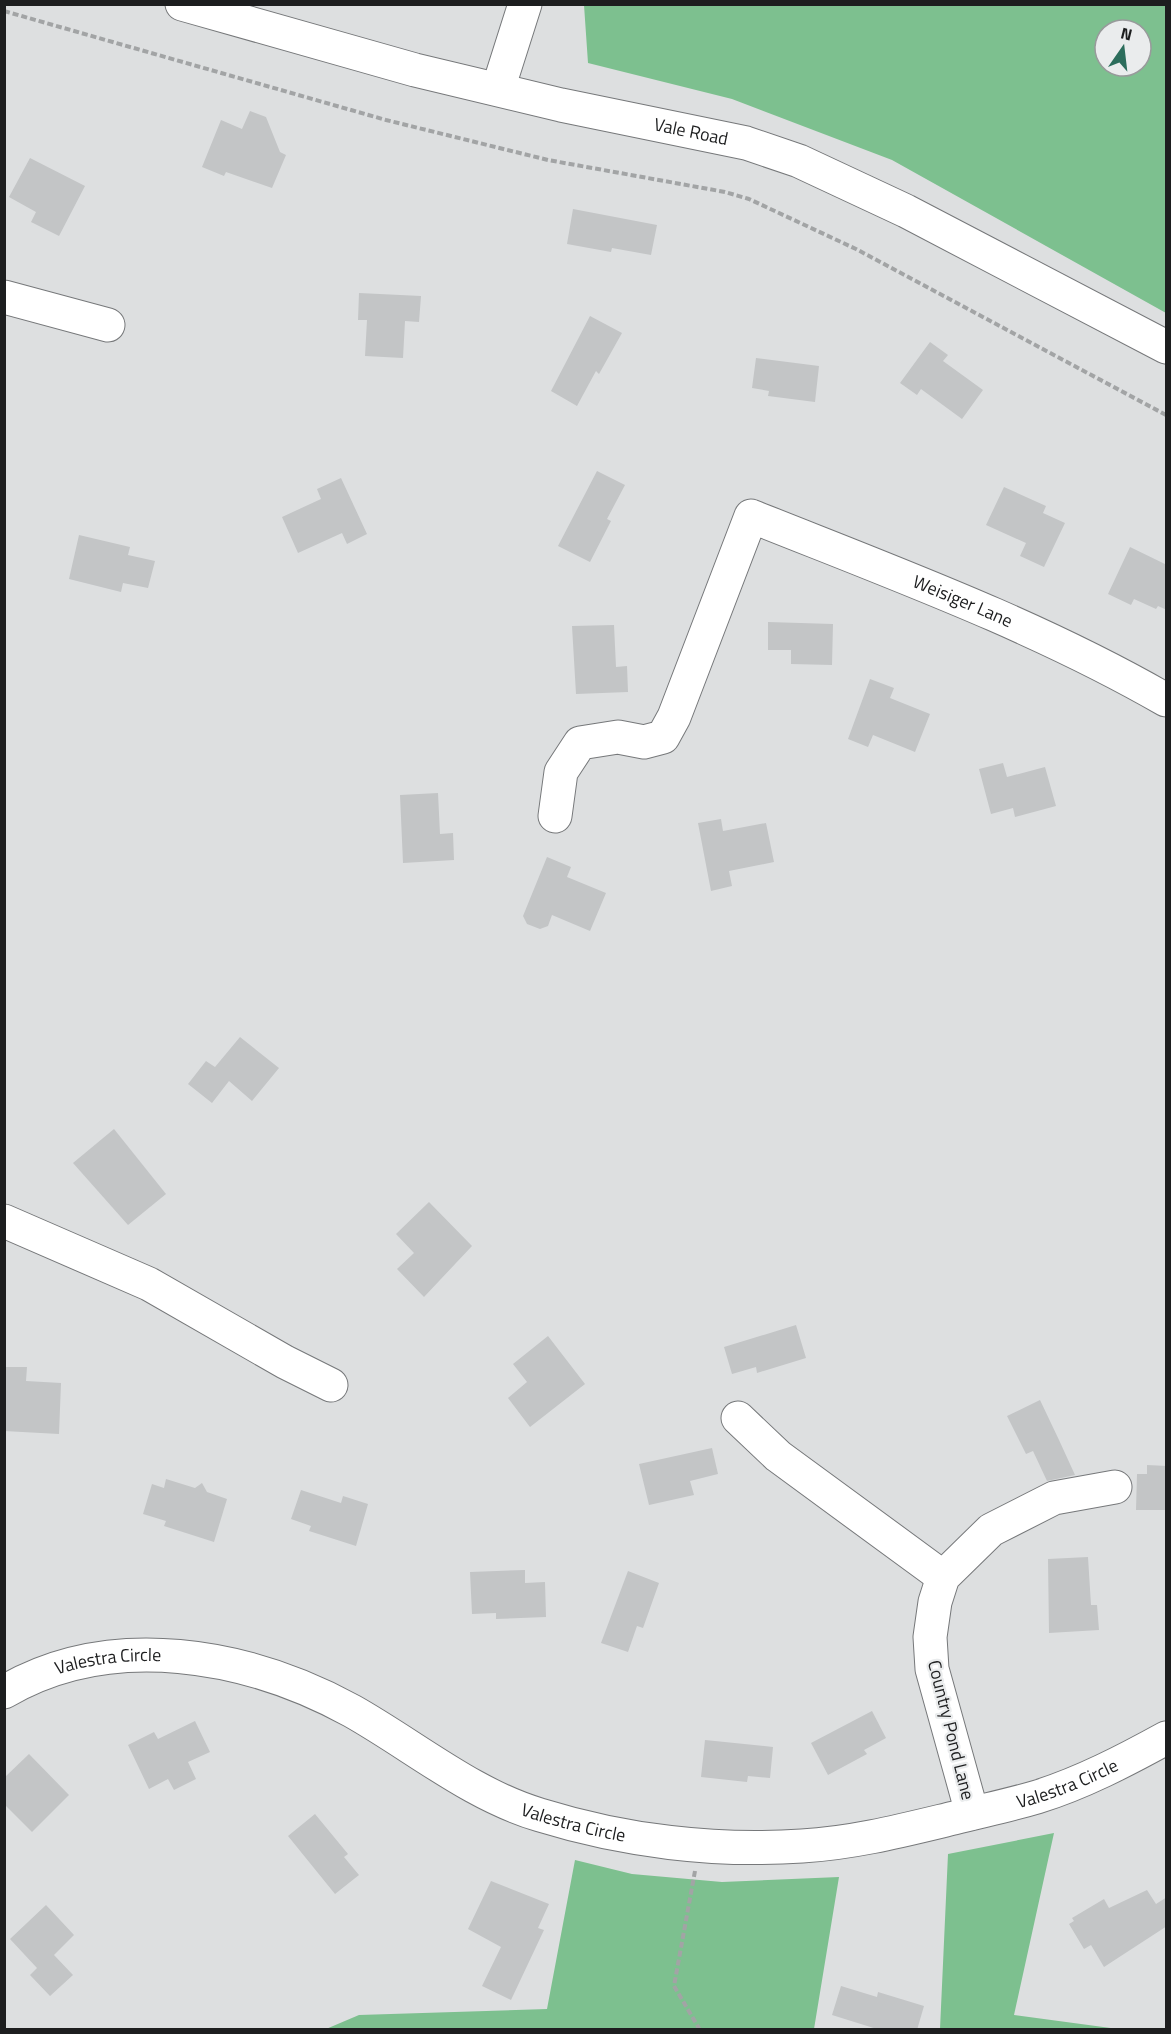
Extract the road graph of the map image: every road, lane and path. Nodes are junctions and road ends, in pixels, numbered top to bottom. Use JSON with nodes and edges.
{"nodes":[{"id":1,"x":182,"y":4,"type":"edge"},
{"id":2,"x":525,"y":4,"type":"edge"},
{"id":3,"x":4,"y":11,"type":"edge"},
{"id":4,"x":498,"y":89,"type":"junction"},
{"id":5,"x":4,"y":297,"type":"edge"},
{"id":6,"x":108,"y":325,"type":"dead end"},
{"id":7,"x":1167,"y":347,"type":"edge"},
{"id":8,"x":1167,"y":415,"type":"edge"},
{"id":9,"x":1167,"y":700,"type":"edge"},
{"id":10,"x":555,"y":816,"type":"dead end"},
{"id":11,"x":4,"y":1221,"type":"edge"},
{"id":12,"x":331,"y":1385,"type":"dead end"},
{"id":13,"x":738,"y":1418,"type":"dead end"},
{"id":14,"x":1115,"y":1487,"type":"dead end"},
{"id":15,"x":943,"y":1577,"type":"junction"},
{"id":16,"x":4,"y":1692,"type":"edge"},
{"id":17,"x":1167,"y":1738,"type":"edge"},
{"id":18,"x":972,"y":1813,"type":"junction"},
{"id":19,"x":698,"y":1845,"type":"junction"},
{"id":20,"x":700,"y":2030,"type":"edge"}],
"edges":[{"from":1,"to":4,"type":"street","name":"Vale Road"},
{"from":2,"to":4,"type":"street"},
{"from":3,"to":8,"type":"path"},
{"from":4,"to":7,"type":"street","name":"Vale Road"},
{"from":5,"to":6,"type":"street"},
{"from":9,"to":10,"type":"street","name":"Weisiger Lane"},
{"from":11,"to":12,"type":"street"},
{"from":13,"to":15,"type":"street"},
{"from":14,"to":15,"type":"street"},
{"from":15,"to":18,"type":"street","name":"Country Pond Lane"},
{"from":16,"to":19,"type":"street","name":"Valestra Circle"},
{"from":17,"to":18,"type":"street","name":"Valestra Circle"},
{"from":18,"to":19,"type":"street","name":"Valestra Circle"},
{"from":19,"to":20,"type":"path"}]}
